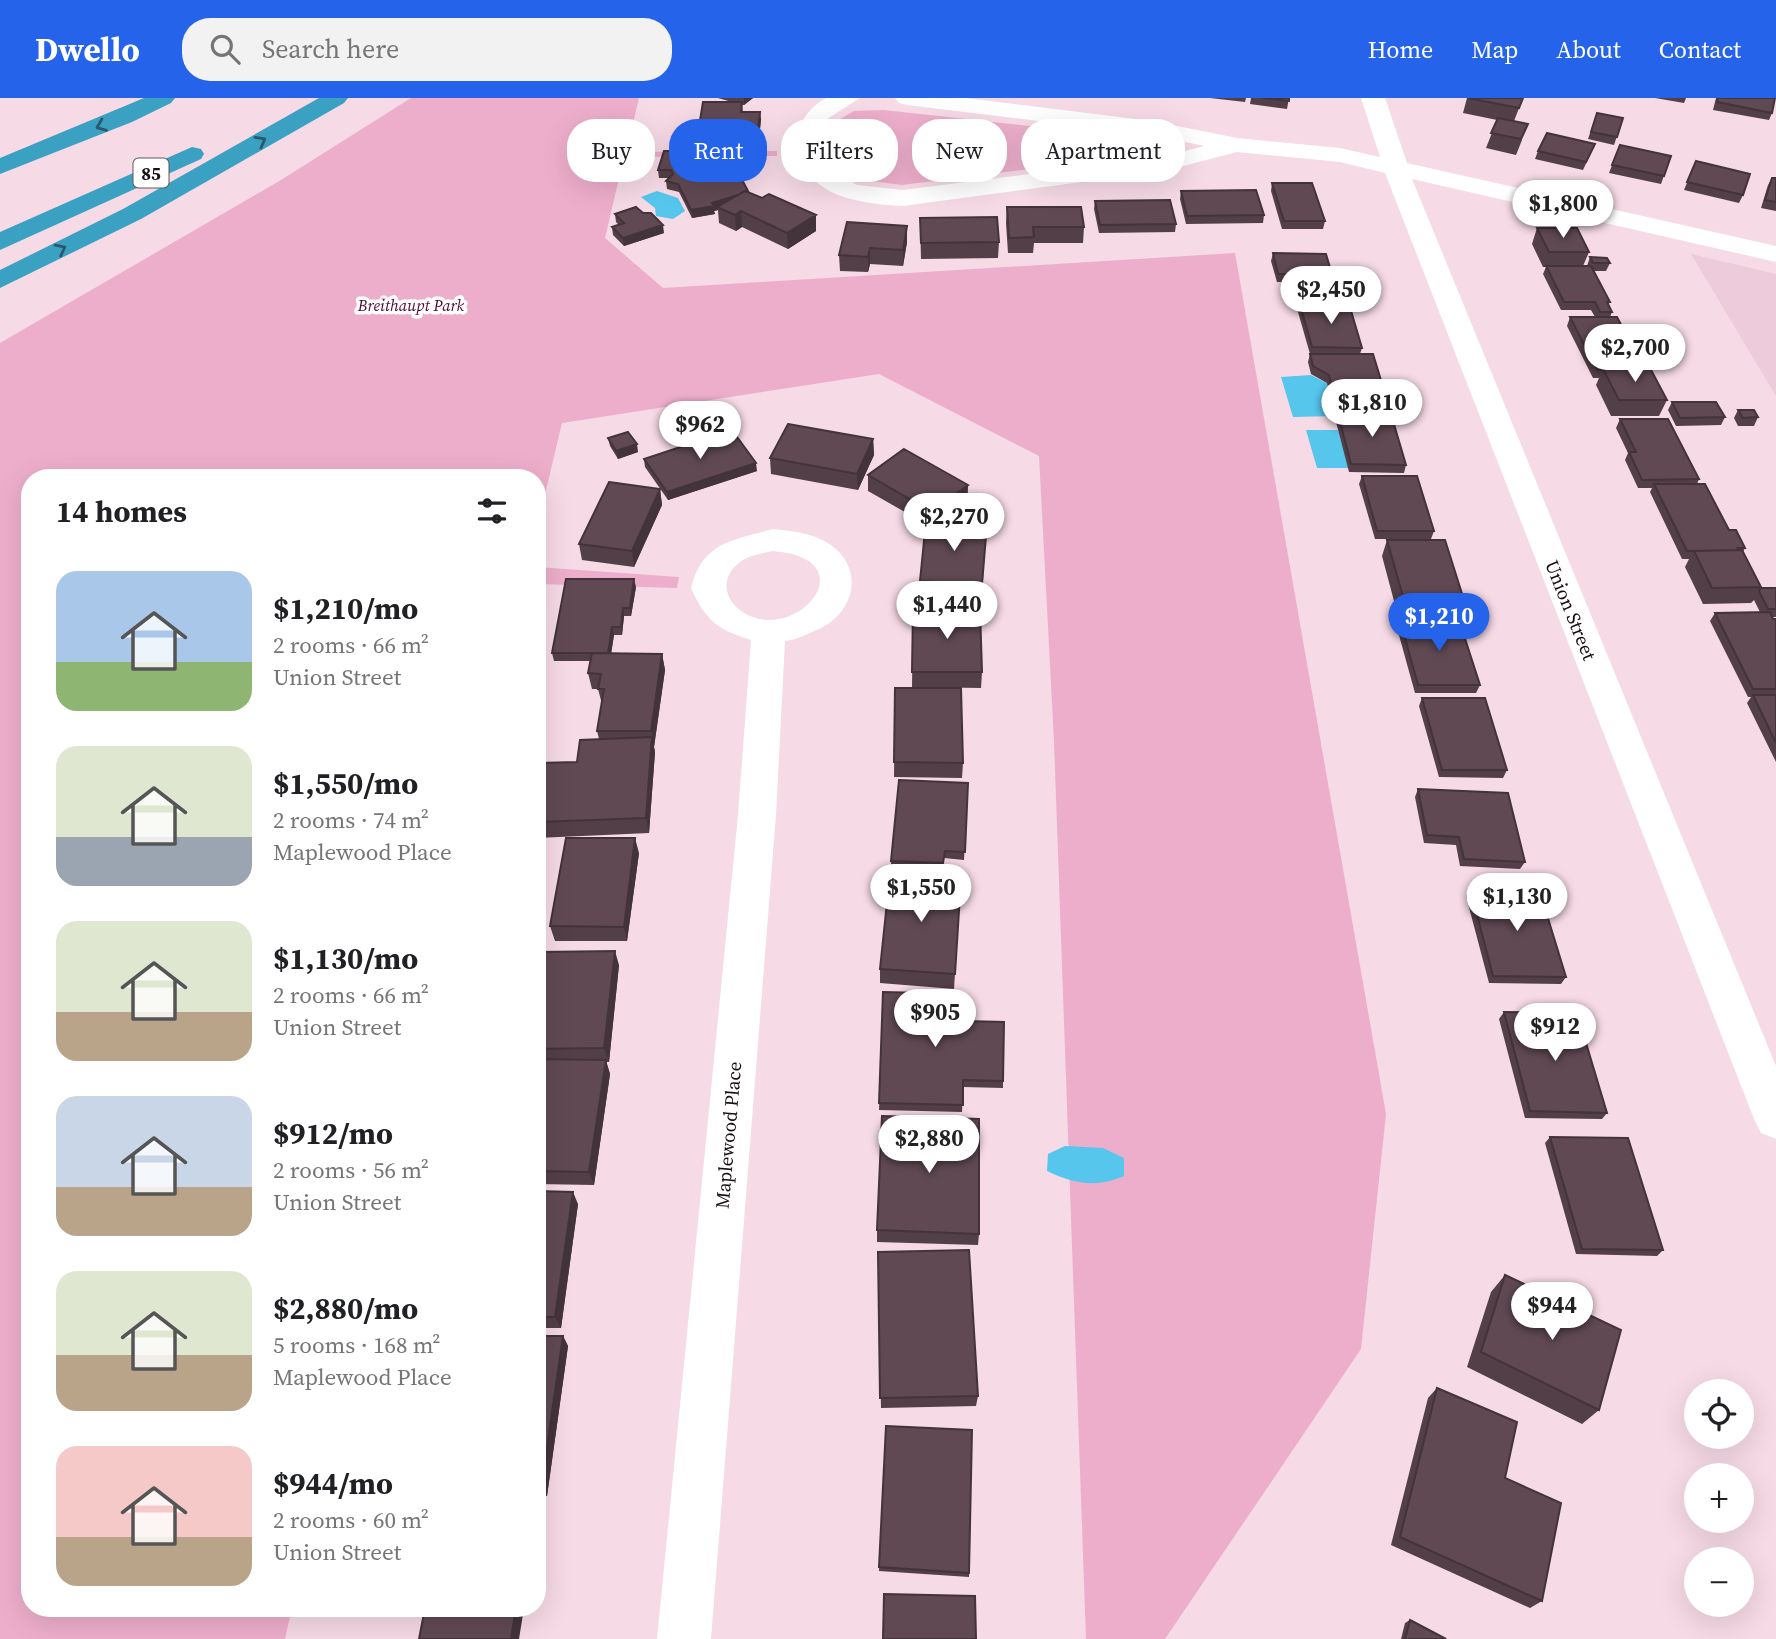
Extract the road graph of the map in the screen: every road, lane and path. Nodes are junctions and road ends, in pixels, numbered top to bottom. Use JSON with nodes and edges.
{"nodes":[{"id":1,"x":163,"y":98,"type":"edge"},
{"id":2,"x":299,"y":98,"type":"edge"},
{"id":3,"x":336,"y":98,"type":"edge"},
{"id":4,"x":848,"y":98,"type":"edge"},
{"id":5,"x":907,"y":98,"type":"edge"},
{"id":6,"x":1373,"y":98,"type":"edge"},
{"id":7,"x":1237,"y":145,"type":"junction"},
{"id":8,"x":0,"y":167,"type":"edge"},
{"id":9,"x":1396,"y":169,"type":"junction"},
{"id":10,"x":0,"y":242,"type":"edge"},
{"id":11,"x":1776,"y":254,"type":"edge"},
{"id":12,"x":0,"y":280,"type":"edge"},
{"id":13,"x":769,"y":630,"type":"dead end"},
{"id":14,"x":1776,"y":1119,"type":"edge"},
{"id":15,"x":684,"y":1639,"type":"edge"}],
"edges":[{"from":1,"to":8,"type":"highway","one_way":true},
{"from":2,"to":10,"type":"highway","number":"85"},
{"from":12,"to":3,"type":"highway","one_way":true},
{"from":4,"to":7,"type":"street"},
{"from":5,"to":7,"type":"street"},
{"from":6,"to":9,"type":"street","name":"Union Street"},
{"from":7,"to":9,"type":"street"},
{"from":9,"to":11,"type":"street"},
{"from":9,"to":14,"type":"street","name":"Union Street"},
{"from":13,"to":15,"type":"street","name":"Maplewood Place"}]}
